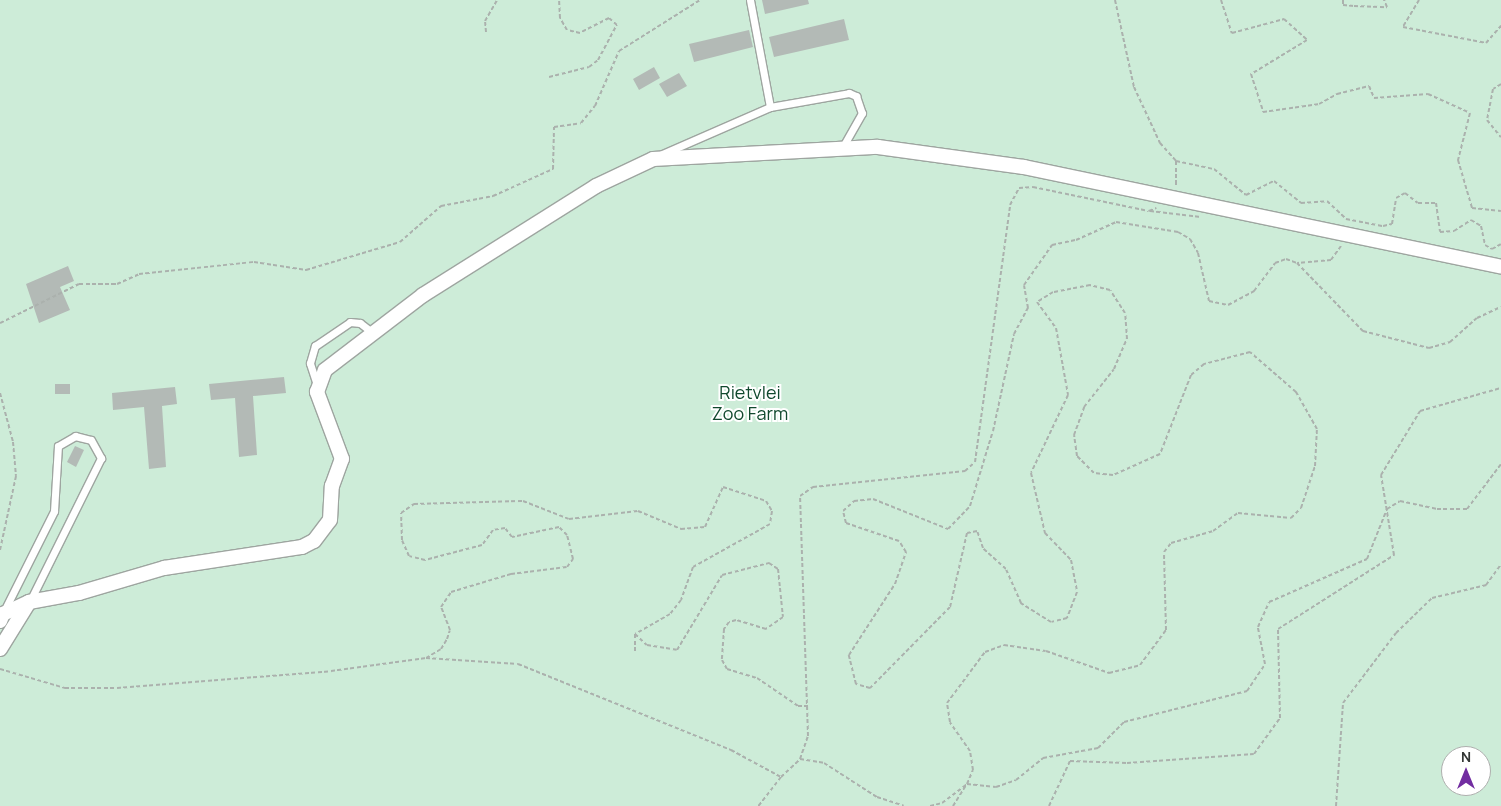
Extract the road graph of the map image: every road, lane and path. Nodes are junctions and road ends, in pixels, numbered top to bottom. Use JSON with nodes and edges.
{"nodes":[{"id":1,"x":497,"y":0,"type":"edge"},
{"id":2,"x":559,"y":0,"type":"edge"},
{"id":3,"x":700,"y":0,"type":"edge"},
{"id":4,"x":750,"y":0,"type":"edge"},
{"id":5,"x":1115,"y":0,"type":"edge"},
{"id":6,"x":1222,"y":0,"type":"edge"},
{"id":7,"x":1342,"y":0,"type":"edge"},
{"id":8,"x":1384,"y":0,"type":"edge"},
{"id":9,"x":1419,"y":0,"type":"edge"},
{"id":10,"x":1501,"y":26,"type":"edge"},
{"id":11,"x":486,"y":32,"type":"dead end"},
{"id":12,"x":550,"y":77,"type":"dead end"},
{"id":13,"x":1501,"y":84,"type":"edge"},
{"id":14,"x":770,"y":107,"type":"junction"},
{"id":15,"x":1501,"y":137,"type":"edge"},
{"id":16,"x":841,"y":150,"type":"junction"},
{"id":17,"x":653,"y":159,"type":"junction"},
{"id":18,"x":1176,"y":161,"type":"junction"},
{"id":19,"x":1178,"y":200,"type":"junction"},
{"id":20,"x":1501,"y":211,"type":"edge"},
{"id":21,"x":1348,"y":235,"type":"junction"},
{"id":22,"x":1501,"y":244,"type":"edge"},
{"id":23,"x":1297,"y":263,"type":"junction"},
{"id":24,"x":1501,"y":267,"type":"edge"},
{"id":25,"x":1501,"y":307,"type":"edge"},
{"id":26,"x":0,"y":323,"type":"edge"},
{"id":27,"x":373,"y":333,"type":"junction"},
{"id":28,"x":317,"y":385,"type":"junction"},
{"id":29,"x":1501,"y":388,"type":"edge"},
{"id":30,"x":0,"y":393,"type":"edge"},
{"id":31,"x":1501,"y":464,"type":"edge"},
{"id":32,"x":1386,"y":509,"type":"junction"},
{"id":33,"x":0,"y":550,"type":"edge"},
{"id":34,"x":1501,"y":564,"type":"edge"},
{"id":35,"x":29,"y":602,"type":"junction"},
{"id":36,"x":1,"y":617,"type":"edge"},
{"id":37,"x":635,"y":634,"type":"junction"},
{"id":38,"x":0,"y":649,"type":"edge"},
{"id":39,"x":635,"y":652,"type":"dead end"},
{"id":40,"x":426,"y":658,"type":"junction"},
{"id":41,"x":0,"y":668,"type":"edge"},
{"id":42,"x":808,"y":706,"type":"junction"},
{"id":43,"x":800,"y":759,"type":"junction"},
{"id":44,"x":781,"y":777,"type":"junction"},
{"id":45,"x":967,"y":784,"type":"junction"},
{"id":46,"x":758,"y":806,"type":"edge"},
{"id":47,"x":904,"y":806,"type":"edge"},
{"id":48,"x":930,"y":806,"type":"edge"},
{"id":49,"x":953,"y":806,"type":"edge"},
{"id":50,"x":1050,"y":806,"type":"edge"},
{"id":51,"x":1336,"y":806,"type":"edge"}],
"edges":[{"from":1,"to":11,"type":"path"},
{"from":2,"to":12,"type":"path"},
{"from":3,"to":26,"type":"path"},
{"from":4,"to":14,"type":"lane"},
{"from":5,"to":18,"type":"path"},
{"from":6,"to":20,"type":"path"},
{"from":7,"to":8,"type":"path"},
{"from":9,"to":10,"type":"path"},
{"from":13,"to":15,"type":"path"},
{"from":14,"to":16,"type":"lane"},
{"from":14,"to":17,"type":"lane"},
{"from":16,"to":17,"type":"street"},
{"from":16,"to":19,"type":"street"},
{"from":17,"to":27,"type":"street"},
{"from":18,"to":19,"type":"path"},
{"from":18,"to":22,"type":"path"},
{"from":19,"to":21,"type":"street"},
{"from":19,"to":42,"type":"path"},
{"from":21,"to":23,"type":"path"},
{"from":21,"to":24,"type":"street"},
{"from":23,"to":25,"type":"path"},
{"from":23,"to":45,"type":"path"},
{"from":27,"to":28,"type":"street"},
{"from":27,"to":28,"type":"lane"},
{"from":28,"to":35,"type":"street"},
{"from":29,"to":32,"type":"path"},
{"from":30,"to":33,"type":"path"},
{"from":31,"to":32,"type":"path"},
{"from":32,"to":45,"type":"path"},
{"from":32,"to":50,"type":"path"},
{"from":34,"to":51,"type":"path"},
{"from":35,"to":36,"type":"street"},
{"from":35,"to":36,"type":"lane"},
{"from":35,"to":38,"type":"street"},
{"from":37,"to":39,"type":"path"},
{"from":37,"to":40,"type":"path"},
{"from":37,"to":42,"type":"path"},
{"from":40,"to":41,"type":"path"},
{"from":40,"to":44,"type":"path"},
{"from":42,"to":43,"type":"path"},
{"from":43,"to":44,"type":"path"},
{"from":43,"to":47,"type":"path"},
{"from":44,"to":46,"type":"path"},
{"from":45,"to":48,"type":"path"},
{"from":45,"to":49,"type":"path"}]}
